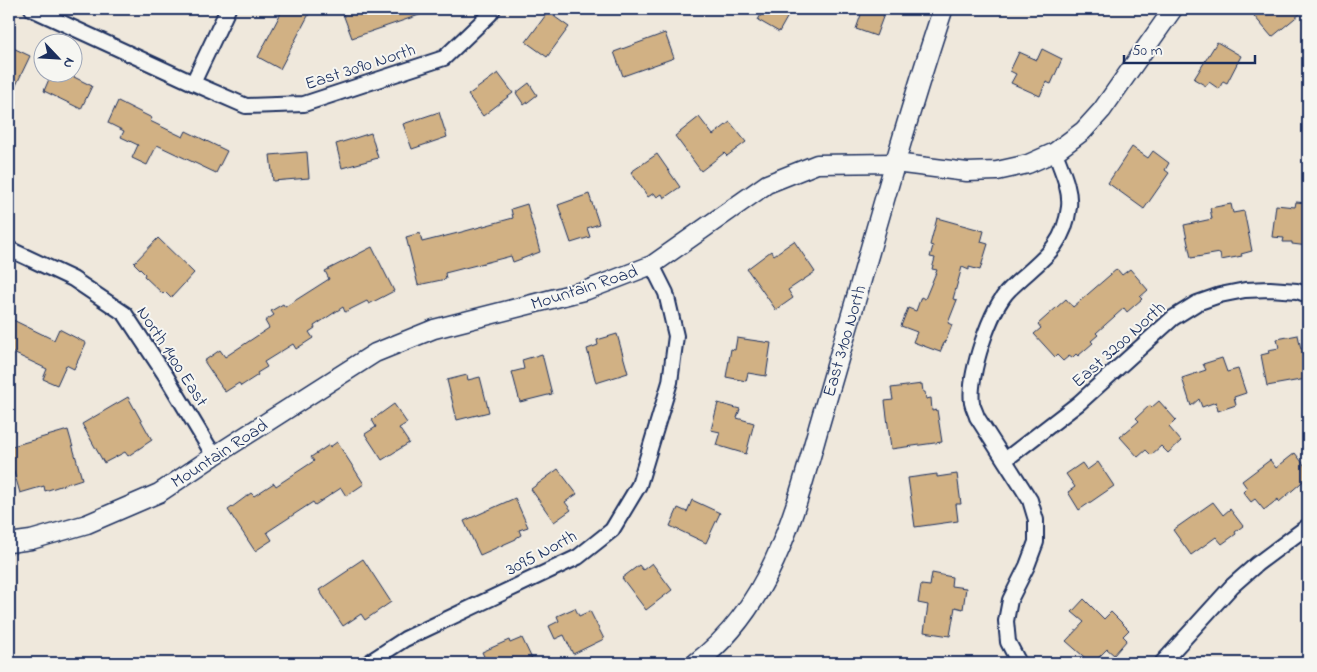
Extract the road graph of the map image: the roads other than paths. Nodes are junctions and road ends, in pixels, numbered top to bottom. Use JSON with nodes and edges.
{"nodes":[{"id":1,"x":32,"y":9,"type":"edge"},
{"id":2,"x":228,"y":9,"type":"edge"},
{"id":3,"x":493,"y":9,"type":"edge"},
{"id":4,"x":942,"y":9,"type":"edge"},
{"id":5,"x":1173,"y":9,"type":"edge"},
{"id":6,"x":193,"y":83,"type":"junction"},
{"id":7,"x":1055,"y":152,"type":"junction"},
{"id":8,"x":895,"y":163,"type":"junction"},
{"id":9,"x":9,"y":249,"type":"edge"},
{"id":10,"x":652,"y":265,"type":"junction"},
{"id":11,"x":1308,"y":295,"type":"edge"},
{"id":12,"x":214,"y":456,"type":"junction"},
{"id":13,"x":1005,"y":460,"type":"junction"},
{"id":14,"x":1308,"y":526,"type":"edge"},
{"id":15,"x":9,"y":543,"type":"edge"},
{"id":16,"x":702,"y":659,"type":"edge"},
{"id":17,"x":368,"y":663,"type":"edge"},
{"id":18,"x":1019,"y":663,"type":"edge"},
{"id":19,"x":1162,"y":663,"type":"edge"}],
"edges":[{"from":1,"to":6,"type":"street","name":"East 3090 North"},
{"from":2,"to":6,"type":"street"},
{"from":3,"to":6,"type":"street","name":"East 3090 North"},
{"from":4,"to":8,"type":"main road","name":"East 3100 North"},
{"from":5,"to":7,"type":"street","name":"Mountain Road"},
{"from":7,"to":8,"type":"street","name":"Mountain Road"},
{"from":7,"to":13,"type":"street"},
{"from":8,"to":10,"type":"street","name":"Mountain Road"},
{"from":8,"to":16,"type":"main road","name":"East 3100 North"},
{"from":9,"to":12,"type":"street","name":"North 1400 East"},
{"from":10,"to":12,"type":"street","name":"Mountain Road"},
{"from":10,"to":17,"type":"street","name":"3095 North"},
{"from":11,"to":13,"type":"street","name":"East 3200 North"},
{"from":12,"to":15,"type":"street","name":"Mountain Road"},
{"from":13,"to":18,"type":"street"},
{"from":14,"to":19,"type":"street"}]}
